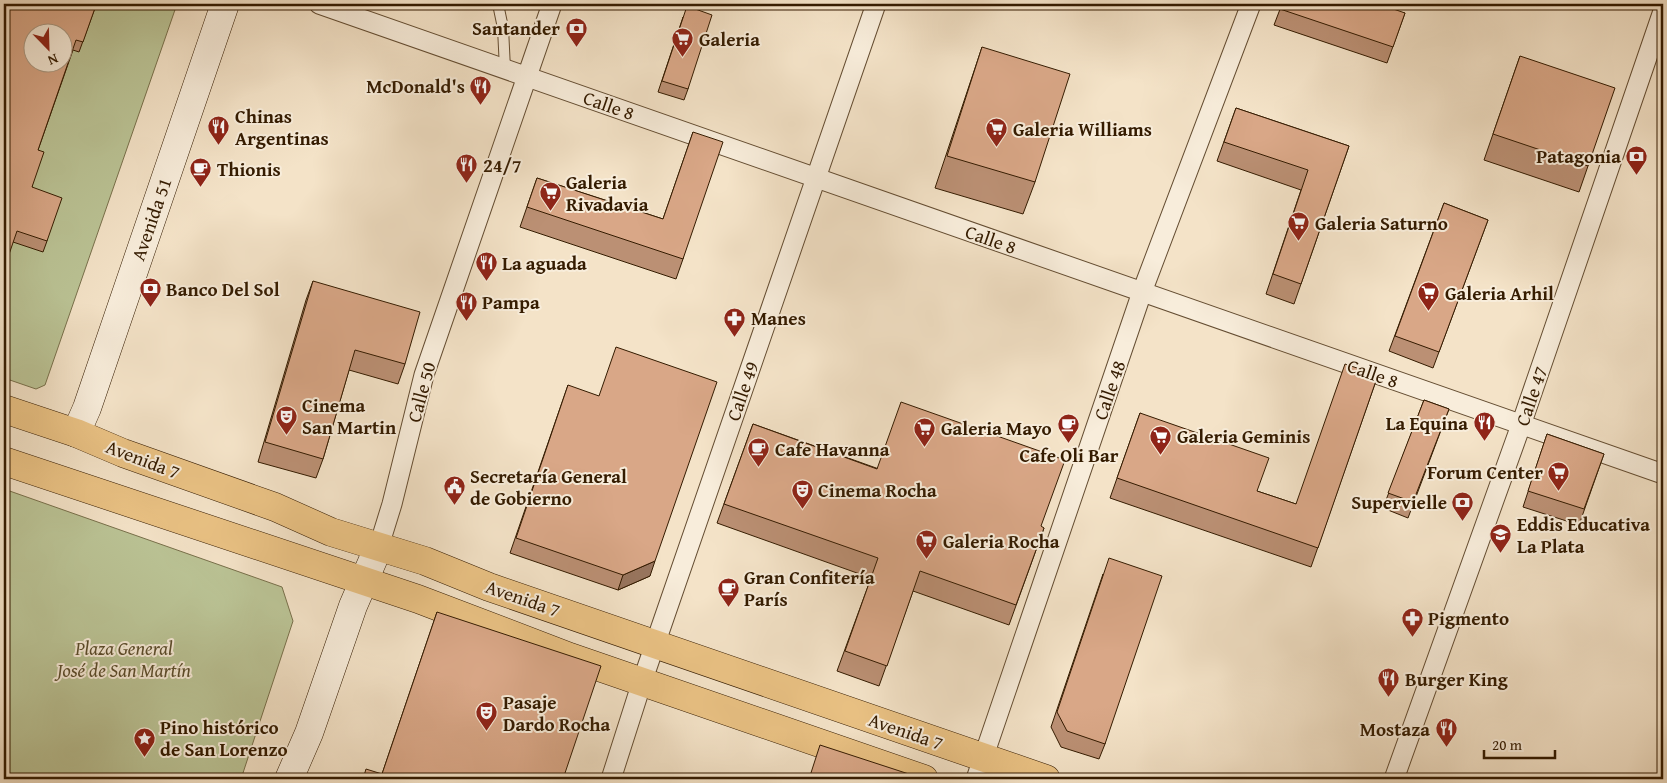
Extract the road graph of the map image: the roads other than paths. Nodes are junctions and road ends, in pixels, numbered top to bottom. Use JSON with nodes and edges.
{"nodes":[{"id":1,"x":225,"y":4,"type":"edge"},
{"id":2,"x":319,"y":4,"type":"edge"},
{"id":3,"x":498,"y":4,"type":"edge"},
{"id":4,"x":552,"y":4,"type":"edge"},
{"id":5,"x":876,"y":4,"type":"edge"},
{"id":6,"x":1251,"y":4,"type":"edge"},
{"id":7,"x":1663,"y":11,"type":"edge"},
{"id":8,"x":506,"y":69,"type":"junction"},
{"id":9,"x":527,"y":77,"type":"junction"},
{"id":10,"x":816,"y":178,"type":"junction"},
{"id":11,"x":1142,"y":292,"type":"junction"},
{"id":12,"x":4,"y":409,"type":"edge"},
{"id":13,"x":1521,"y":425,"type":"junction"},
{"id":14,"x":76,"y":433,"type":"junction"},
{"id":15,"x":4,"y":460,"type":"edge"},
{"id":16,"x":1663,"y":474,"type":"edge"},
{"id":17,"x":379,"y":546,"type":"junction"},
{"id":18,"x":363,"y":581,"type":"junction"},
{"id":19,"x":654,"y":644,"type":"junction"},
{"id":20,"x":642,"y":682,"type":"junction"},
{"id":21,"x":980,"y":768,"type":"edge"},
{"id":22,"x":289,"y":779,"type":"edge"},
{"id":23,"x":611,"y":779,"type":"edge"},
{"id":24,"x":924,"y":779,"type":"edge"},
{"id":25,"x":1046,"y":779,"type":"edge"},
{"id":26,"x":1394,"y":779,"type":"edge"}],
"edges":[{"from":1,"to":14,"type":"street","name":"Avenida 51"},
{"from":2,"to":8,"type":"street","name":"Calle 8"},
{"from":3,"to":8,"type":"lane"},
{"from":4,"to":9,"type":"street","name":"Calle 50"},
{"from":5,"to":10,"type":"street","name":"Calle 49"},
{"from":6,"to":11,"type":"street","name":"Calle 48"},
{"from":7,"to":13,"type":"street","name":"Calle 47"},
{"from":8,"to":9,"type":"street","name":"Calle 8"},
{"from":9,"to":10,"type":"street","name":"Calle 8"},
{"from":9,"to":17,"type":"street","name":"Calle 50"},
{"from":10,"to":11,"type":"street","name":"Calle 8"},
{"from":10,"to":19,"type":"street","name":"Calle 49"},
{"from":11,"to":13,"type":"street","name":"Calle 8"},
{"from":11,"to":21,"type":"street","name":"Calle 48"},
{"from":12,"to":14,"type":"main road","name":"Avenida 7"},
{"from":13,"to":16,"type":"street","name":"Calle 8"},
{"from":13,"to":26,"type":"street","name":"Calle 47"},
{"from":14,"to":17,"type":"main road","name":"Avenida 7"},
{"from":15,"to":18,"type":"main road","name":"Avenida 7"},
{"from":17,"to":18,"type":"street","name":"Calle 50"},
{"from":17,"to":19,"type":"main road","name":"Avenida 7"},
{"from":18,"to":20,"type":"main road","name":"Avenida 7"},
{"from":18,"to":22,"type":"street","name":"Calle 50"},
{"from":19,"to":20,"type":"street","name":"Calle 49"},
{"from":19,"to":21,"type":"main road","name":"Avenida 7"},
{"from":20,"to":23,"type":"street","name":"Calle 49"},
{"from":20,"to":24,"type":"main road","name":"Avenida 7"},
{"from":21,"to":25,"type":"main road","name":"Avenida 7"}]}
